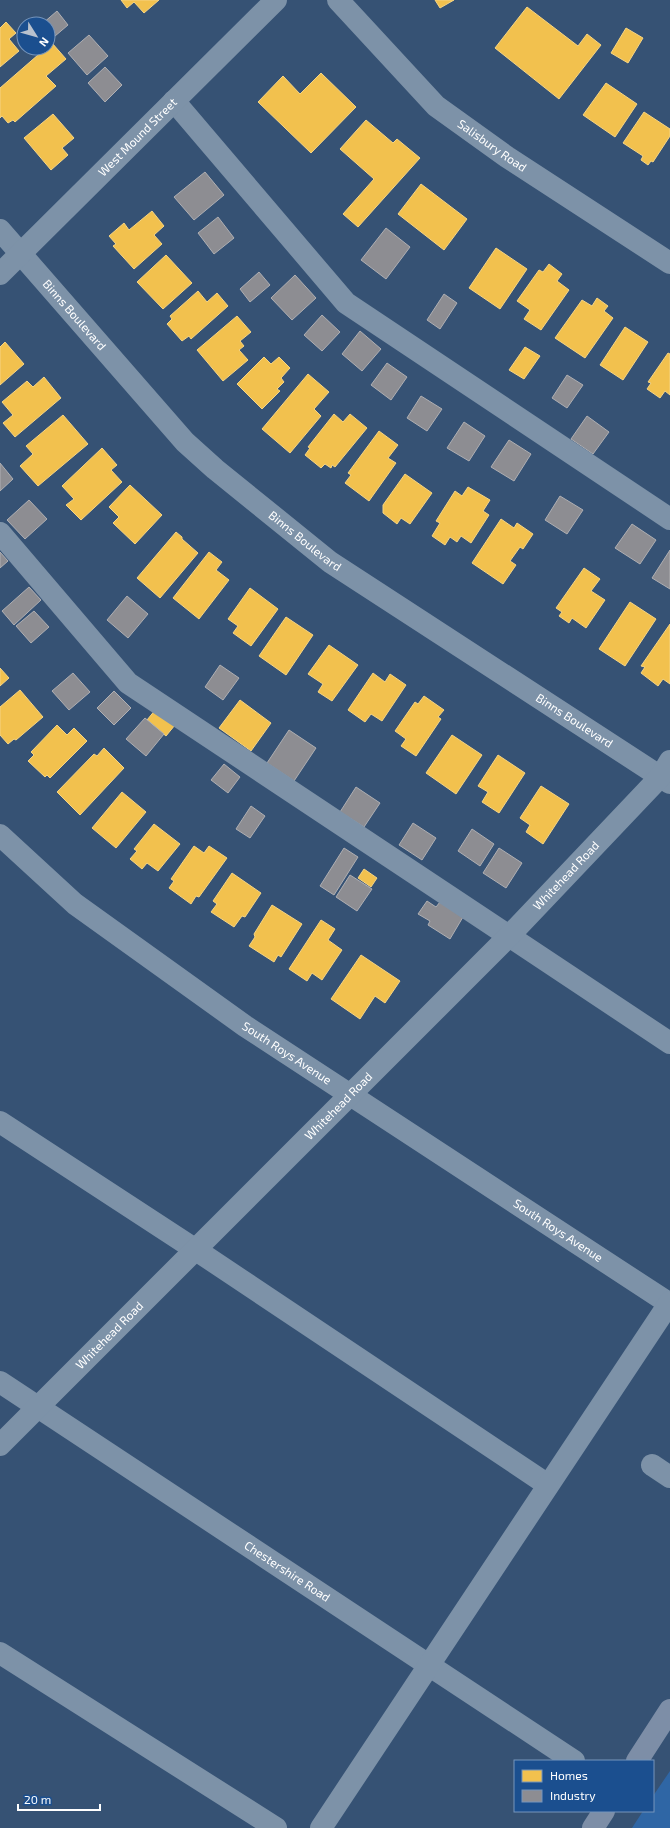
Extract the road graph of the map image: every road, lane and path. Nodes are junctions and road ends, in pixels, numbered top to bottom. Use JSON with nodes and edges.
{"nodes":[{"id":1,"x":276,"y":0,"type":"edge"},
{"id":2,"x":338,"y":0,"type":"edge"},
{"id":3,"x":174,"y":101,"type":"junction"},
{"id":4,"x":0,"y":230,"type":"edge"},
{"id":5,"x":20,"y":254,"type":"junction"},
{"id":6,"x":670,"y":263,"type":"edge"},
{"id":7,"x":0,"y":274,"type":"edge"},
{"id":8,"x":670,"y":519,"type":"edge"},
{"id":9,"x":0,"y":533,"type":"edge"},
{"id":10,"x":667,"y":773,"type":"edge"},
{"id":11,"x":0,"y":835,"type":"edge"},
{"id":12,"x":510,"y":935,"type":"junction"},
{"id":13,"x":670,"y":1042,"type":"edge"},
{"id":14,"x":351,"y":1094,"type":"junction"},
{"id":15,"x":0,"y":1122,"type":"edge"},
{"id":16,"x":196,"y":1250,"type":"junction"},
{"id":17,"x":670,"y":1303,"type":"edge"},
{"id":18,"x":0,"y":1382,"type":"edge"},
{"id":19,"x":38,"y":1407,"type":"junction"},
{"id":20,"x":0,"y":1445,"type":"edge"},
{"id":21,"x":652,"y":1465,"type":"dead end"},
{"id":22,"x":670,"y":1477,"type":"edge"},
{"id":23,"x":548,"y":1485,"type":"junction"},
{"id":24,"x":0,"y":1653,"type":"edge"},
{"id":25,"x":428,"y":1666,"type":"junction"},
{"id":26,"x":670,"y":1710,"type":"edge"},
{"id":27,"x":572,"y":1760,"type":"edge"},
{"id":28,"x":638,"y":1760,"type":"edge"},
{"id":29,"x":603,"y":1812,"type":"edge"},
{"id":30,"x":276,"y":1828,"type":"edge"},
{"id":31,"x":321,"y":1828,"type":"edge"},
{"id":32,"x":593,"y":1828,"type":"edge"}],
"edges":[{"from":1,"to":3,"type":"street","name":"West Mound Street"},
{"from":2,"to":6,"type":"street","name":"Salisbury Road"},
{"from":3,"to":5,"type":"street","name":"West Mound Street"},
{"from":3,"to":8,"type":"street"},
{"from":4,"to":5,"type":"street","name":"Binns Boulevard"},
{"from":5,"to":7,"type":"street","name":"West Mound Street"},
{"from":5,"to":10,"type":"street","name":"Binns Boulevard"},
{"from":9,"to":12,"type":"street"},
{"from":10,"to":12,"type":"street","name":"Whitehead Road"},
{"from":11,"to":14,"type":"street","name":"South Roys Avenue"},
{"from":12,"to":13,"type":"street"},
{"from":12,"to":14,"type":"street","name":"Whitehead Road"},
{"from":14,"to":16,"type":"street","name":"Whitehead Road"},
{"from":14,"to":17,"type":"street","name":"South Roys Avenue"},
{"from":15,"to":16,"type":"street"},
{"from":16,"to":19,"type":"street","name":"Whitehead Road"},
{"from":16,"to":23,"type":"street"},
{"from":17,"to":23,"type":"street"},
{"from":18,"to":19,"type":"street","name":"Chestershire Road"},
{"from":19,"to":20,"type":"street","name":"Whitehead Road"},
{"from":19,"to":25,"type":"street","name":"Chestershire Road"},
{"from":21,"to":22,"type":"street"},
{"from":23,"to":25,"type":"street"},
{"from":24,"to":30,"type":"street"},
{"from":25,"to":27,"type":"street","name":"Chestershire Road"},
{"from":25,"to":31,"type":"street"},
{"from":26,"to":28,"type":"main road"},
{"from":29,"to":32,"type":"main road"}]}
